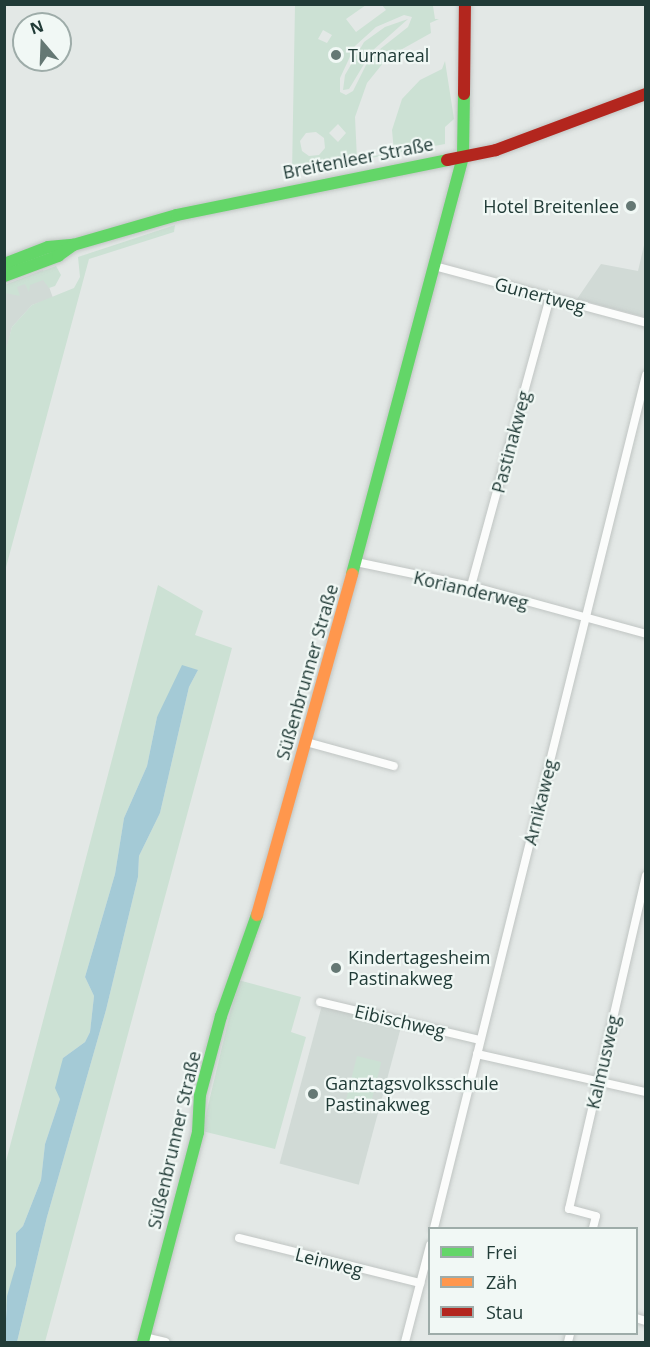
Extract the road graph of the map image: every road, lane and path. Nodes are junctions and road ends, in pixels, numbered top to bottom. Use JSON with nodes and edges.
{"nodes":[{"id":1,"x":465,"y":4,"type":"edge"},
{"id":2,"x":645,"y":94,"type":"edge"},
{"id":3,"x":463,"y":156,"type":"junction"},
{"id":4,"x":73,"y":245,"type":"junction"},
{"id":5,"x":4,"y":264,"type":"edge"},
{"id":6,"x":434,"y":266,"type":"junction"},
{"id":7,"x":4,"y":276,"type":"edge"},
{"id":8,"x":550,"y":298,"type":"junction"},
{"id":9,"x":645,"y":323,"type":"edge"},
{"id":10,"x":645,"y":375,"type":"edge"},
{"id":11,"x":356,"y":562,"type":"junction"},
{"id":12,"x":471,"y":586,"type":"junction"},
{"id":13,"x":585,"y":618,"type":"junction"},
{"id":14,"x":645,"y":634,"type":"edge"},
{"id":15,"x":306,"y":742,"type":"junction"},
{"id":16,"x":394,"y":766,"type":"dead end"},
{"id":17,"x":645,"y":876,"type":"edge"},
{"id":18,"x":320,"y":1002,"type":"dead end"},
{"id":19,"x":480,"y":1040,"type":"junction"},
{"id":20,"x":477,"y":1054,"type":"junction"},
{"id":21,"x":598,"y":1080,"type":"junction"},
{"id":22,"x":645,"y":1092,"type":"edge"},
{"id":23,"x":434,"y":1227,"type":"edge"},
{"id":24,"x":593,"y":1227,"type":"edge"},
{"id":25,"x":239,"y":1238,"type":"dead end"},
{"id":26,"x":428,"y":1253,"type":"edge"},
{"id":27,"x":426,"y":1270,"type":"edge"},
{"id":28,"x":420,"y":1283,"type":"junction"},
{"id":29,"x":144,"y":1340,"type":"edge"},
{"id":30,"x":165,"y":1342,"type":"edge"},
{"id":31,"x":405,"y":1342,"type":"edge"}],
"edges":[{"from":1,"to":3,"type":"street","name":"Süßenbrunner Straße"},
{"from":2,"to":3,"type":"street","name":"Breitenleer Straße"},
{"from":3,"to":4,"type":"street","name":"Breitenleer Straße"},
{"from":3,"to":6,"type":"street","name":"Süßenbrunner Straße"},
{"from":4,"to":5,"type":"street","name":"Breitenleer Straße"},
{"from":4,"to":7,"type":"street","name":"Breitenleer Straße"},
{"from":6,"to":8,"type":"street","name":"Gunertweg"},
{"from":6,"to":11,"type":"street","name":"Süßenbrunner Straße"},
{"from":8,"to":9,"type":"street","name":"Gunertweg"},
{"from":8,"to":12,"type":"street","name":"Pastinakweg"},
{"from":10,"to":13,"type":"street","name":"Arnikaweg"},
{"from":11,"to":12,"type":"street","name":"Korianderweg"},
{"from":11,"to":15,"type":"street","name":"Süßenbrunner Straße"},
{"from":12,"to":13,"type":"street","name":"Korianderweg"},
{"from":13,"to":14,"type":"street","name":"Korianderweg"},
{"from":13,"to":19,"type":"street","name":"Arnikaweg"},
{"from":15,"to":16,"type":"street"},
{"from":15,"to":29,"type":"street","name":"Süßenbrunner Straße"},
{"from":17,"to":21,"type":"street","name":"Kalmusweg"},
{"from":18,"to":19,"type":"street","name":"Eibischweg"},
{"from":19,"to":20,"type":"street","name":"Arnikaweg"},
{"from":20,"to":21,"type":"street"},
{"from":20,"to":23,"type":"street","name":"Arnikaweg"},
{"from":21,"to":22,"type":"street"},
{"from":21,"to":24,"type":"street","name":"Kalmusweg"},
{"from":25,"to":28,"type":"street","name":"Leinweg"},
{"from":26,"to":27,"type":"street"},
{"from":27,"to":28,"type":"street"},
{"from":28,"to":31,"type":"street"},
{"from":29,"to":30,"type":"street"}]}
